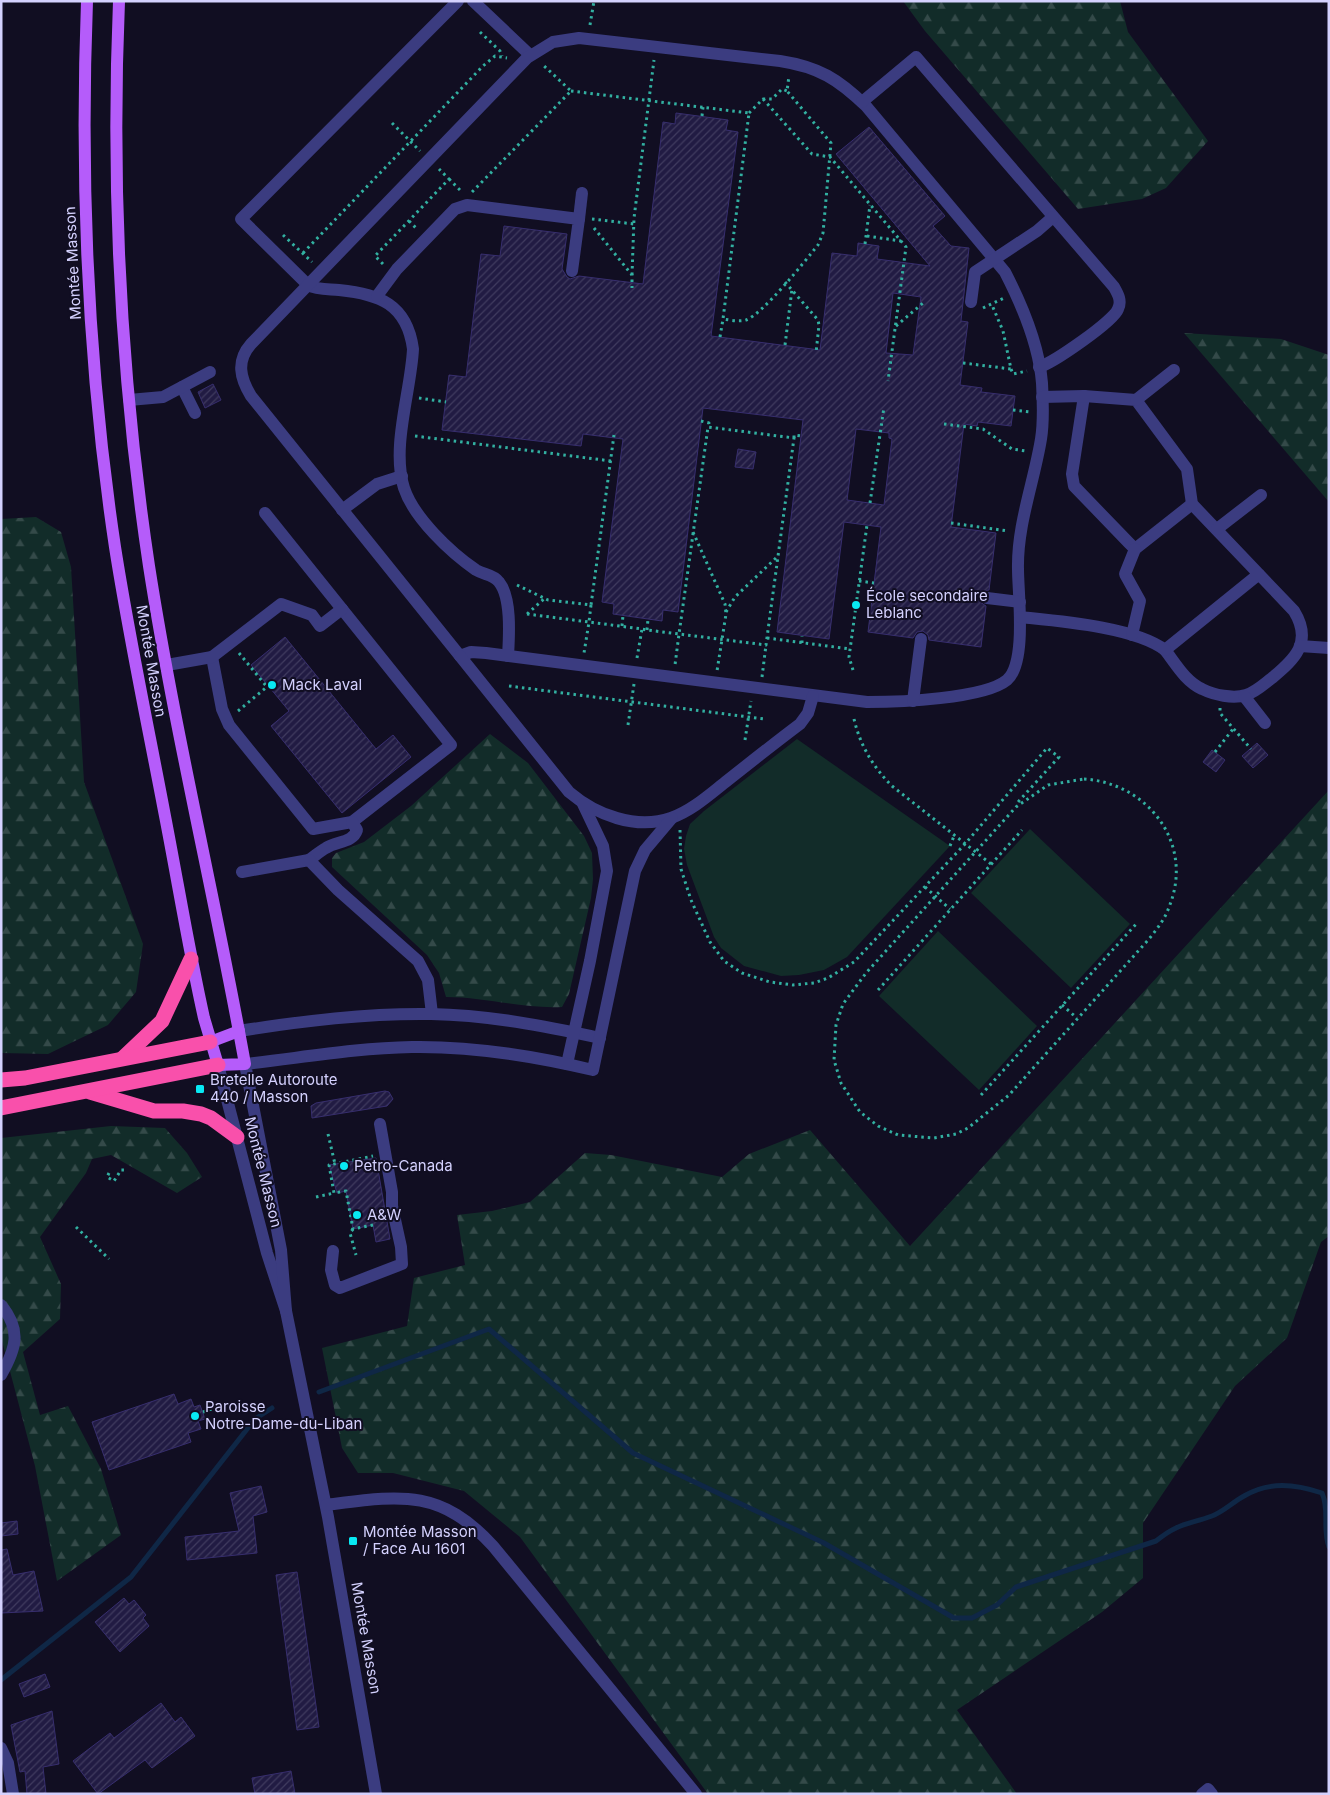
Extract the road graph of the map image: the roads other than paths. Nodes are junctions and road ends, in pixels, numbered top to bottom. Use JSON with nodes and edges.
{"nodes":[{"id":1,"x":88,"y":1,"type":"edge"},
{"id":2,"x":119,"y":1,"type":"edge"},
{"id":3,"x":458,"y":1,"type":"edge"},
{"id":4,"x":473,"y":1,"type":"edge"},
{"id":5,"x":535,"y":59,"type":"junction"},
{"id":6,"x":862,"y":102,"type":"junction"},
{"id":7,"x":582,"y":193,"type":"dead end"},
{"id":8,"x":1053,"y":217,"type":"junction"},
{"id":9,"x":578,"y":219,"type":"junction"},
{"id":10,"x":996,"y":260,"type":"junction"},
{"id":11,"x":572,"y":271,"type":"dead end"},
{"id":12,"x":308,"y":285,"type":"junction"},
{"id":13,"x":377,"y":296,"type":"junction"},
{"id":14,"x":971,"y":302,"type":"dead end"},
{"id":15,"x":1039,"y":367,"type":"junction"},
{"id":16,"x":1174,"y":370,"type":"dead end"},
{"id":17,"x":210,"y":372,"type":"dead end"},
{"id":18,"x":182,"y":387,"type":"junction"},
{"id":19,"x":1042,"y":396,"type":"junction"},
{"id":20,"x":1084,"y":396,"type":"junction"},
{"id":21,"x":129,"y":400,"type":"junction"},
{"id":22,"x":1136,"y":400,"type":"junction"},
{"id":23,"x":195,"y":413,"type":"dead end"},
{"id":24,"x":402,"y":476,"type":"junction"},
{"id":25,"x":1261,"y":495,"type":"dead end"},
{"id":26,"x":1192,"y":504,"type":"junction"},
{"id":27,"x":342,"y":510,"type":"junction"},
{"id":28,"x":265,"y":514,"type":"dead end"},
{"id":29,"x":1217,"y":529,"type":"junction"},
{"id":30,"x":1135,"y":549,"type":"junction"},
{"id":31,"x":1259,"y":574,"type":"junction"},
{"id":32,"x":988,"y":598,"type":"dead end"},
{"id":33,"x":1020,"y":602,"type":"junction"},
{"id":34,"x":342,"y":609,"type":"junction"},
{"id":35,"x":1020,"y":617,"type":"junction"},
{"id":36,"x":1132,"y":635,"type":"junction"},
{"id":37,"x":921,"y":639,"type":"dead end"},
{"id":38,"x":1300,"y":646,"type":"junction"},
{"id":39,"x":1329,"y":648,"type":"edge"},
{"id":40,"x":1164,"y":650,"type":"junction"},
{"id":41,"x":460,"y":656,"type":"junction"},
{"id":42,"x":508,"y":656,"type":"junction"},
{"id":43,"x":212,"y":657,"type":"junction"},
{"id":44,"x":167,"y":665,"type":"junction"},
{"id":45,"x":813,"y":696,"type":"junction"},
{"id":46,"x":1244,"y":696,"type":"junction"},
{"id":47,"x":913,"y":701,"type":"junction"},
{"id":48,"x":1265,"y":722,"type":"dead end"},
{"id":49,"x":583,"y":804,"type":"junction"},
{"id":50,"x":672,"y":818,"type":"junction"},
{"id":51,"x":352,"y":822,"type":"junction"},
{"id":52,"x":310,"y":860,"type":"junction"},
{"id":53,"x":242,"y":872,"type":"dead end"},
{"id":54,"x":191,"y":959,"type":"junction"},
{"id":55,"x":432,"y":1014,"type":"junction"},
{"id":56,"x":239,"y":1031,"type":"junction"},
{"id":57,"x":574,"y":1032,"type":"junction"},
{"id":58,"x":600,"y":1038,"type":"junction"},
{"id":59,"x":210,"y":1042,"type":"junction"},
{"id":60,"x":122,"y":1059,"type":"junction"},
{"id":61,"x":245,"y":1064,"type":"junction"},
{"id":62,"x":567,"y":1064,"type":"junction"},
{"id":63,"x":218,"y":1065,"type":"junction"},
{"id":64,"x":1,"y":1080,"type":"edge"},
{"id":65,"x":86,"y":1091,"type":"junction"},
{"id":66,"x":1,"y":1108,"type":"edge"},
{"id":67,"x":380,"y":1124,"type":"dead end"},
{"id":68,"x":237,"y":1137,"type":"junction"},
{"id":69,"x":333,"y":1251,"type":"dead end"},
{"id":70,"x":1,"y":1305,"type":"edge"},
{"id":71,"x":286,"y":1311,"type":"junction"},
{"id":72,"x":1,"y":1375,"type":"edge"},
{"id":73,"x":326,"y":1505,"type":"junction"},
{"id":74,"x":1,"y":1748,"type":"edge"},
{"id":75,"x":13,"y":1794,"type":"edge"},
{"id":76,"x":376,"y":1794,"type":"edge"},
{"id":77,"x":696,"y":1794,"type":"edge"},
{"id":78,"x":1202,"y":1794,"type":"edge"},
{"id":79,"x":1212,"y":1794,"type":"edge"}],
"edges":[{"from":1,"to":54,"type":"main road","name":"Montée Masson"},
{"from":2,"to":21,"type":"main road","name":"Montée Masson"},
{"from":3,"to":12,"type":"street"},
{"from":4,"to":5,"type":"street"},
{"from":5,"to":6,"type":"street"},
{"from":5,"to":12,"type":"street"},
{"from":6,"to":8,"type":"street"},
{"from":6,"to":10,"type":"street"},
{"from":7,"to":9,"type":"street"},
{"from":8,"to":10,"type":"street"},
{"from":8,"to":15,"type":"street"},
{"from":9,"to":11,"type":"street"},
{"from":9,"to":13,"type":"street"},
{"from":10,"to":14,"type":"street"},
{"from":10,"to":15,"type":"street"},
{"from":12,"to":13,"type":"street"},
{"from":12,"to":27,"type":"street"},
{"from":13,"to":24,"type":"street"},
{"from":15,"to":19,"type":"street"},
{"from":16,"to":22,"type":"street"},
{"from":17,"to":18,"type":"street"},
{"from":18,"to":21,"type":"street"},
{"from":18,"to":23,"type":"street"},
{"from":19,"to":20,"type":"street"},
{"from":19,"to":33,"type":"street"},
{"from":20,"to":22,"type":"street"},
{"from":20,"to":30,"type":"street"},
{"from":21,"to":44,"type":"main road","name":"Montée Masson"},
{"from":22,"to":26,"type":"street"},
{"from":24,"to":27,"type":"street"},
{"from":24,"to":42,"type":"street"},
{"from":25,"to":29,"type":"street"},
{"from":26,"to":29,"type":"street"},
{"from":26,"to":30,"type":"street"},
{"from":27,"to":41,"type":"street"},
{"from":28,"to":34,"type":"street"},
{"from":29,"to":31,"type":"street"},
{"from":30,"to":36,"type":"street"},
{"from":31,"to":38,"type":"street"},
{"from":31,"to":40,"type":"street"},
{"from":32,"to":33,"type":"street"},
{"from":33,"to":35,"type":"street"},
{"from":34,"to":43,"type":"street"},
{"from":34,"to":51,"type":"street"},
{"from":35,"to":36,"type":"street"},
{"from":35,"to":47,"type":"street"},
{"from":36,"to":40,"type":"street"},
{"from":37,"to":47,"type":"street"},
{"from":38,"to":39,"type":"street"},
{"from":38,"to":46,"type":"street"},
{"from":40,"to":46,"type":"street"},
{"from":41,"to":42,"type":"street"},
{"from":41,"to":49,"type":"street"},
{"from":42,"to":45,"type":"street"},
{"from":43,"to":44,"type":"street"},
{"from":43,"to":51,"type":"street"},
{"from":44,"to":56,"type":"main road","name":"Montée Masson"},
{"from":45,"to":47,"type":"street"},
{"from":45,"to":50,"type":"street"},
{"from":46,"to":48,"type":"street"},
{"from":49,"to":50,"type":"street"},
{"from":49,"to":57,"type":"street"},
{"from":50,"to":58,"type":"street"},
{"from":51,"to":52,"type":"street"},
{"from":52,"to":53,"type":"street"},
{"from":52,"to":55,"type":"street"},
{"from":54,"to":59,"type":"main road","name":"Montée Masson"},
{"from":54,"to":60,"type":"highway"},
{"from":55,"to":56,"type":"street"},
{"from":55,"to":57,"type":"street"},
{"from":56,"to":59,"type":"main road"},
{"from":56,"to":61,"type":"main road","name":"Montée Masson"},
{"from":57,"to":58,"type":"street"},
{"from":57,"to":62,"type":"street"},
{"from":58,"to":62,"type":"street"},
{"from":59,"to":60,"type":"highway"},
{"from":59,"to":63,"type":"main road","name":"Montée Masson"},
{"from":60,"to":64,"type":"highway"},
{"from":61,"to":62,"type":"street"},
{"from":61,"to":63,"type":"main road"},
{"from":61,"to":71,"type":"street","name":"Montée Masson"},
{"from":63,"to":65,"type":"highway"},
{"from":63,"to":68,"type":"street","name":"Montée Masson"},
{"from":65,"to":66,"type":"highway"},
{"from":65,"to":68,"type":"highway"},
{"from":67,"to":69,"type":"street"},
{"from":68,"to":71,"type":"street","name":"Montée Masson"},
{"from":70,"to":72,"type":"street"},
{"from":71,"to":73,"type":"street","name":"Montée Masson"},
{"from":73,"to":76,"type":"street","name":"Montée Masson"},
{"from":73,"to":77,"type":"street"},
{"from":74,"to":75,"type":"street"},
{"from":78,"to":79,"type":"street"}]}
